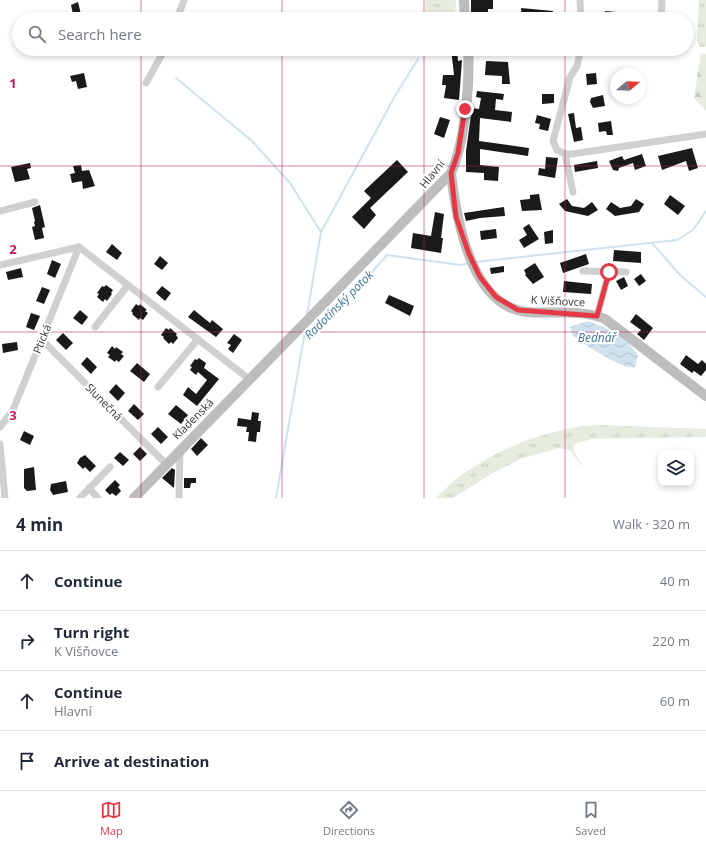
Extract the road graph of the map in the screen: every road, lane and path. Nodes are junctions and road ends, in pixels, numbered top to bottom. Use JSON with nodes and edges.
{"nodes":[{"id":1,"x":184,"y":0,"type":"edge"},
{"id":2,"x":464,"y":0,"type":"edge"},
{"id":3,"x":580,"y":0,"type":"edge"},
{"id":4,"x":662,"y":0,"type":"edge"},
{"id":5,"x":180,"y":12,"type":"edge"},
{"id":6,"x":465,"y":12,"type":"edge"},
{"id":7,"x":581,"y":12,"type":"edge"},
{"id":8,"x":661,"y":12,"type":"edge"},
{"id":9,"x":161,"y":56,"type":"edge"},
{"id":10,"x":468,"y":56,"type":"edge"},
{"id":11,"x":580,"y":56,"type":"edge"},
{"id":12,"x":146,"y":83,"type":"dead end"},
{"id":13,"x":706,"y":134,"type":"edge"},
{"id":14,"x":565,"y":154,"type":"junction"},
{"id":15,"x":451,"y":173,"type":"junction"},
{"id":16,"x":573,"y":192,"type":"dead end"},
{"id":17,"x":35,"y":202,"type":"dead end"},
{"id":18,"x":0,"y":211,"type":"edge"},
{"id":19,"x":79,"y":247,"type":"junction"},
{"id":20,"x":0,"y":265,"type":"edge"},
{"id":21,"x":583,"y":271,"type":"dead end"},
{"id":22,"x":609,"y":272,"type":"junction"},
{"id":23,"x":626,"y":272,"type":"dead end"},
{"id":24,"x":128,"y":285,"type":"junction"},
{"id":25,"x":597,"y":316,"type":"junction"},
{"id":26,"x":95,"y":327,"type":"dead end"},
{"id":27,"x":198,"y":339,"type":"junction"},
{"id":28,"x":42,"y":340,"type":"junction"},
{"id":29,"x":271,"y":358,"type":"joint"},
{"id":30,"x":249,"y":379,"type":"junction"},
{"id":31,"x":158,"y":388,"type":"dead end"},
{"id":32,"x":706,"y":396,"type":"edge"},
{"id":33,"x":0,"y":427,"type":"edge"},
{"id":34,"x":0,"y":444,"type":"edge"},
{"id":35,"x":180,"y":449,"type":"junction"},
{"id":36,"x":166,"y":464,"type":"junction"},
{"id":37,"x":110,"y":467,"type":"dead end"},
{"id":38,"x":89,"y":488,"type":"junction"},
{"id":39,"x":5,"y":498,"type":"edge"},
{"id":40,"x":80,"y":498,"type":"edge"},
{"id":41,"x":98,"y":498,"type":"edge"},
{"id":42,"x":134,"y":498,"type":"edge"},
{"id":43,"x":179,"y":498,"type":"edge"}],
"edges":[{"from":1,"to":5,"type":"street"},
{"from":2,"to":6,"type":"main road"},
{"from":3,"to":7,"type":"street"},
{"from":4,"to":8,"type":"street"},
{"from":9,"to":12,"type":"street"},
{"from":10,"to":15,"type":"main road","name":"Hlavní"},
{"from":11,"to":14,"type":"street"},
{"from":13,"to":14,"type":"street"},
{"from":14,"to":16,"type":"street"},
{"from":15,"to":25,"type":"main road","name":"K Višňovce"},
{"from":15,"to":29,"type":"main road","name":"Hlavní"},
{"from":17,"to":18,"type":"street"},
{"from":19,"to":20,"type":"street"},
{"from":19,"to":24,"type":"street"},
{"from":19,"to":28,"type":"street","name":"Ptická"},
{"from":21,"to":22,"type":"street"},
{"from":22,"to":23,"type":"street"},
{"from":22,"to":25,"type":"street"},
{"from":24,"to":26,"type":"street"},
{"from":24,"to":27,"type":"street"},
{"from":25,"to":32,"type":"main road","name":"K Višňovce"},
{"from":27,"to":30,"type":"street"},
{"from":27,"to":31,"type":"street"},
{"from":28,"to":33,"type":"street","name":"Ptická"},
{"from":28,"to":36,"type":"street","name":"Slunečná"},
{"from":29,"to":30,"type":"main road","name":"Kladenská"},
{"from":30,"to":35,"type":"main road","name":"Kladenská"},
{"from":34,"to":39,"type":"street"},
{"from":35,"to":36,"type":"main road","name":"Kladenská"},
{"from":35,"to":43,"type":"street"},
{"from":36,"to":42,"type":"main road","name":"Kladenská"},
{"from":37,"to":38,"type":"street"},
{"from":38,"to":40,"type":"street"},
{"from":38,"to":41,"type":"street"}]}
